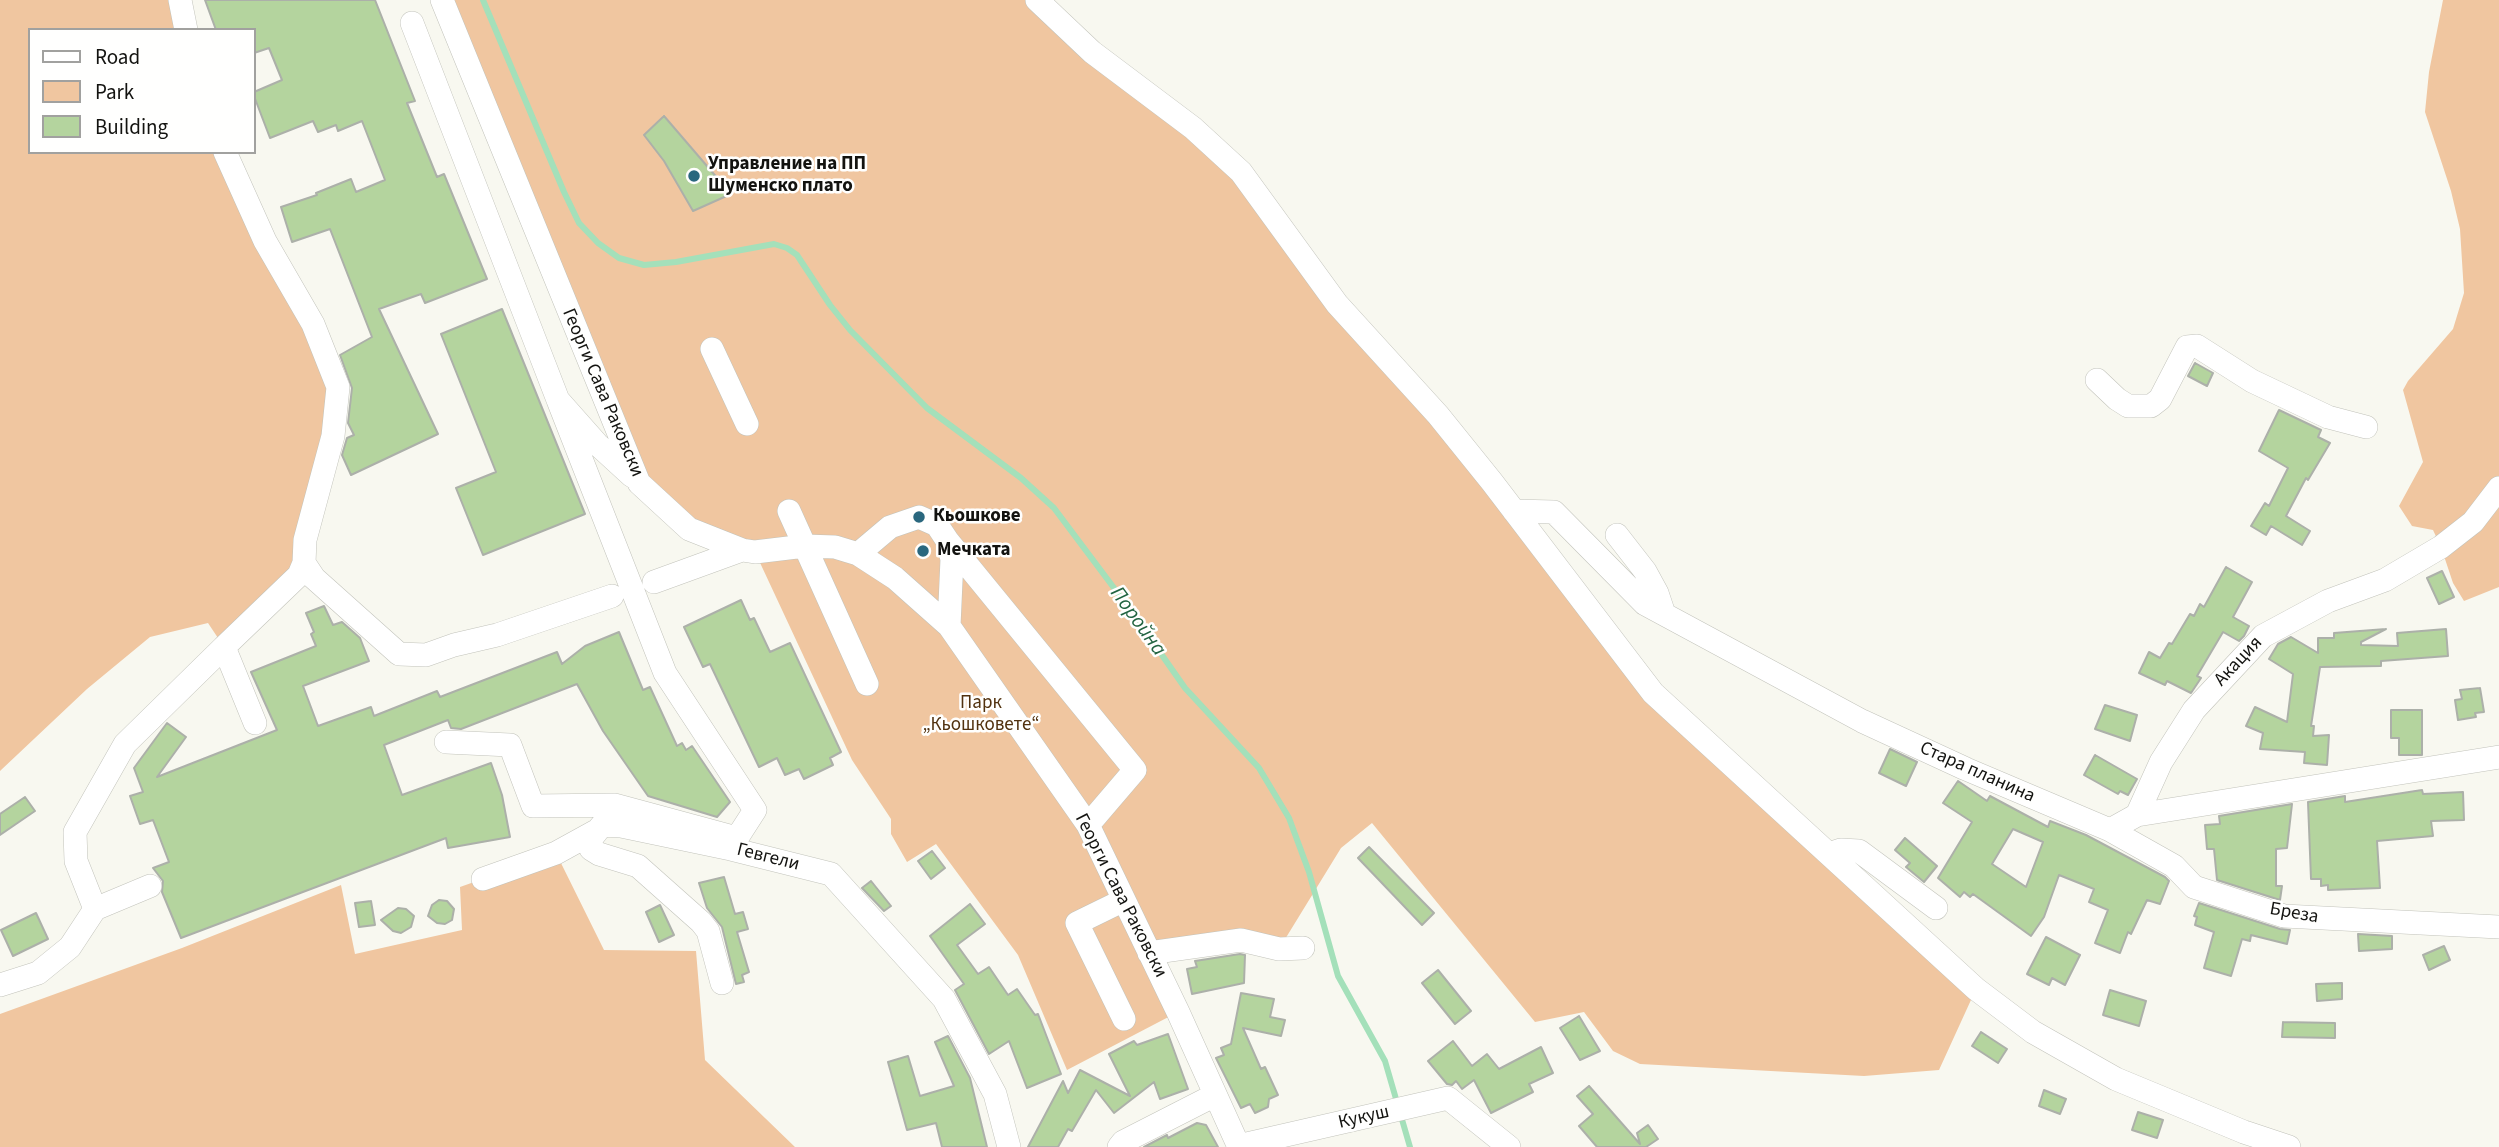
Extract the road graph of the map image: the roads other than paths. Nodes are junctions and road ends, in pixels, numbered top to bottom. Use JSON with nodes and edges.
{"nodes":[{"id":1,"x":180,"y":0,"type":"edge"},
{"id":2,"x":442,"y":0,"type":"edge"},
{"id":3,"x":1037,"y":0,"type":"edge"},
{"id":4,"x":412,"y":23,"type":"dead end"},
{"id":5,"x":186,"y":28,"type":"edge"},
{"id":6,"x":226,"y":154,"type":"edge"},
{"id":7,"x":712,"y":349,"type":"dead end"},
{"id":8,"x":2097,"y":380,"type":"dead end"},
{"id":9,"x":558,"y":400,"type":"junction"},
{"id":10,"x":747,"y":424,"type":"dead end"},
{"id":11,"x":2366,"y":427,"type":"dead end"},
{"id":12,"x":639,"y":483,"type":"junction"},
{"id":13,"x":2499,"y":488,"type":"edge"},
{"id":14,"x":789,"y":511,"type":"dead end"},
{"id":15,"x":1514,"y":511,"type":"junction"},
{"id":16,"x":1617,"y":535,"type":"dead end"},
{"id":17,"x":947,"y":540,"type":"junction"},
{"id":18,"x":804,"y":546,"type":"junction"},
{"id":19,"x":742,"y":550,"type":"junction"},
{"id":20,"x":858,"y":554,"type":"junction"},
{"id":21,"x":304,"y":564,"type":"junction"},
{"id":22,"x":654,"y":582,"type":"dead end"},
{"id":23,"x":612,"y":596,"type":"dead end"},
{"id":24,"x":1664,"y":614,"type":"junction"},
{"id":25,"x":949,"y":626,"type":"junction"},
{"id":26,"x":224,"y":647,"type":"junction"},
{"id":27,"x":867,"y":684,"type":"dead end"},
{"id":28,"x":255,"y":723,"type":"dead end"},
{"id":29,"x":446,"y":742,"type":"dead end"},
{"id":30,"x":2499,"y":757,"type":"edge"},
{"id":31,"x":2137,"y":815,"type":"junction"},
{"id":32,"x":1088,"y":825,"type":"junction"},
{"id":33,"x":2110,"y":830,"type":"junction"},
{"id":34,"x":596,"y":831,"type":"junction"},
{"id":35,"x":1829,"y":854,"type":"junction"},
{"id":36,"x":483,"y":879,"type":"dead end"},
{"id":37,"x":150,"y":886,"type":"dead end"},
{"id":38,"x":1124,"y":900,"type":"junction"},
{"id":39,"x":1936,"y":908,"type":"dead end"},
{"id":40,"x":95,"y":909,"type":"junction"},
{"id":41,"x":2499,"y":927,"type":"edge"},
{"id":42,"x":1303,"y":947,"type":"dead end"},
{"id":43,"x":1149,"y":953,"type":"junction"},
{"id":44,"x":722,"y":983,"type":"dead end"},
{"id":45,"x":0,"y":985,"type":"edge"},
{"id":46,"x":1124,"y":1019,"type":"dead end"},
{"id":47,"x":1215,"y":1095,"type":"junction"},
{"id":48,"x":1009,"y":1147,"type":"edge"},
{"id":49,"x":1119,"y":1147,"type":"edge"},
{"id":50,"x":1238,"y":1147,"type":"edge"},
{"id":51,"x":1509,"y":1147,"type":"edge"},
{"id":52,"x":2288,"y":1147,"type":"edge"}],
"edges":[{"from":1,"to":5,"type":"street"},
{"from":2,"to":12,"type":"street","name":"Георги Сава Раковски"},
{"from":3,"to":15,"type":"street"},
{"from":4,"to":9,"type":"street"},
{"from":6,"to":21,"type":"street"},
{"from":7,"to":10,"type":"street"},
{"from":8,"to":11,"type":"street"},
{"from":9,"to":12,"type":"street"},
{"from":9,"to":29,"type":"street"},
{"from":12,"to":19,"type":"street","name":"Георги Сава Раковски"},
{"from":13,"to":31,"type":"street","name":"Акация"},
{"from":14,"to":18,"type":"street"},
{"from":15,"to":24,"type":"street","name":"Стара планина"},
{"from":15,"to":35,"type":"street"},
{"from":16,"to":24,"type":"street"},
{"from":17,"to":20,"type":"street"},
{"from":17,"to":25,"type":"street"},
{"from":17,"to":32,"type":"street"},
{"from":18,"to":19,"type":"street","name":"Георги Сава Раковски"},
{"from":18,"to":20,"type":"street","name":"Георги Сава Раковски"},
{"from":18,"to":27,"type":"street"},
{"from":19,"to":22,"type":"street"},
{"from":20,"to":25,"type":"street","name":"Георги Сава Раковски"},
{"from":21,"to":23,"type":"street"},
{"from":21,"to":26,"type":"street"},
{"from":24,"to":33,"type":"street","name":"Стара планина"},
{"from":25,"to":32,"type":"street","name":"Георги Сава Раковски"},
{"from":26,"to":28,"type":"street"},
{"from":26,"to":40,"type":"street"},
{"from":30,"to":31,"type":"street"},
{"from":31,"to":33,"type":"street"},
{"from":32,"to":38,"type":"street","name":"Георги Сава Раковски"},
{"from":33,"to":41,"type":"street","name":"Бреза"},
{"from":34,"to":36,"type":"street"},
{"from":34,"to":44,"type":"street"},
{"from":34,"to":48,"type":"street","name":"Гевгели"},
{"from":35,"to":39,"type":"street"},
{"from":35,"to":52,"type":"street"},
{"from":37,"to":40,"type":"street"},
{"from":38,"to":43,"type":"street","name":"Георги Сава Раковски"},
{"from":38,"to":46,"type":"street"},
{"from":40,"to":45,"type":"street"},
{"from":42,"to":43,"type":"street"},
{"from":43,"to":47,"type":"street","name":"Георги Сава Раковски"},
{"from":47,"to":49,"type":"street"},
{"from":47,"to":50,"type":"street","name":"Георги Сава Раковски"},
{"from":50,"to":51,"type":"street","name":"Кукуш"}]}
